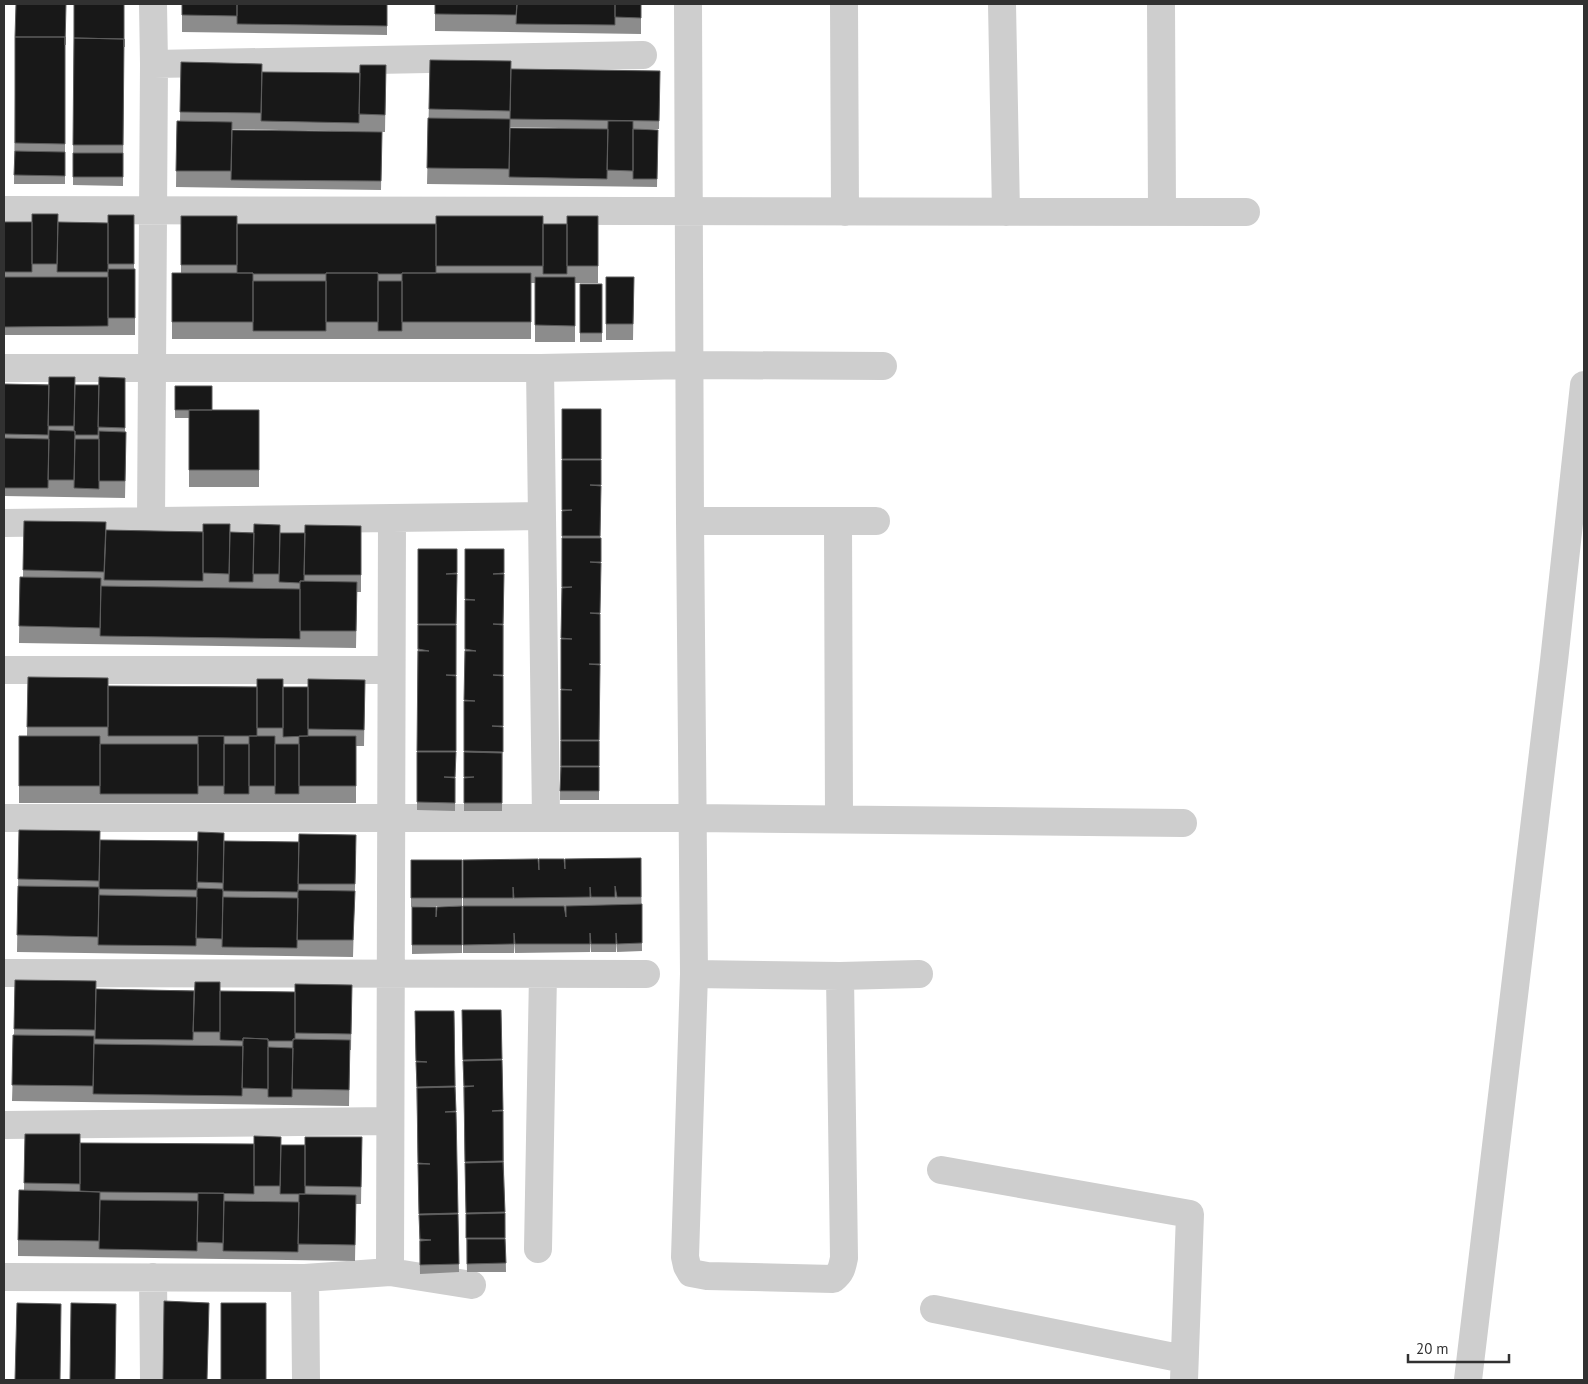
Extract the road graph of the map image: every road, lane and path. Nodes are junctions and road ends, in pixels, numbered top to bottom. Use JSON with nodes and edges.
{"nodes":[{"id":1,"x":153,"y":4,"type":"edge"},
{"id":2,"x":688,"y":4,"type":"edge"},
{"id":3,"x":844,"y":4,"type":"edge"},
{"id":4,"x":1002,"y":4,"type":"edge"},
{"id":5,"x":1161,"y":4,"type":"edge"},
{"id":6,"x":643,"y":56,"type":"dead end"},
{"id":7,"x":154,"y":64,"type":"junction"},
{"id":8,"x":4,"y":210,"type":"edge"},
{"id":9,"x":153,"y":211,"type":"junction"},
{"id":10,"x":690,"y":211,"type":"junction"},
{"id":11,"x":845,"y":212,"type":"junction"},
{"id":12,"x":1006,"y":212,"type":"junction"},
{"id":13,"x":1162,"y":212,"type":"junction"},
{"id":14,"x":1246,"y":212,"type":"dead end"},
{"id":15,"x":690,"y":365,"type":"junction"},
{"id":16,"x":883,"y":366,"type":"dead end"},
{"id":17,"x":4,"y":368,"type":"edge"},
{"id":18,"x":540,"y":368,"type":"junction"},
{"id":19,"x":151,"y":369,"type":"junction"},
{"id":20,"x":1584,"y":384,"type":"edge"},
{"id":21,"x":542,"y":516,"type":"junction"},
{"id":22,"x":392,"y":518,"type":"junction"},
{"id":23,"x":151,"y":521,"type":"junction"},
{"id":24,"x":690,"y":521,"type":"junction"},
{"id":25,"x":838,"y":521,"type":"junction"},
{"id":26,"x":876,"y":521,"type":"dead end"},
{"id":27,"x":4,"y":523,"type":"edge"},
{"id":28,"x":4,"y":670,"type":"edge"},
{"id":29,"x":391,"y":670,"type":"junction"},
{"id":30,"x":4,"y":818,"type":"edge"},
{"id":31,"x":546,"y":818,"type":"junction"},
{"id":32,"x":693,"y":818,"type":"junction"},
{"id":33,"x":392,"y":819,"type":"junction"},
{"id":34,"x":839,"y":819,"type":"junction"},
{"id":35,"x":1183,"y":823,"type":"dead end"},
{"id":36,"x":4,"y":973,"type":"edge"},
{"id":37,"x":543,"y":974,"type":"junction"},
{"id":38,"x":646,"y":974,"type":"dead end"},
{"id":39,"x":694,"y":974,"type":"junction"},
{"id":40,"x":919,"y":974,"type":"dead end"},
{"id":41,"x":390,"y":975,"type":"junction"},
{"id":42,"x":840,"y":976,"type":"junction"},
{"id":43,"x":389,"y":1121,"type":"junction"},
{"id":44,"x":4,"y":1125,"type":"edge"},
{"id":45,"x":941,"y":1170,"type":"dead end"},
{"id":46,"x":538,"y":1249,"type":"dead end"},
{"id":47,"x":390,"y":1272,"type":"junction"},
{"id":48,"x":4,"y":1277,"type":"edge"},
{"id":49,"x":153,"y":1277,"type":"junction"},
{"id":50,"x":305,"y":1278,"type":"junction"},
{"id":51,"x":472,"y":1285,"type":"dead end"},
{"id":52,"x":934,"y":1309,"type":"dead end"},
{"id":53,"x":1184,"y":1369,"type":"edge"},
{"id":54,"x":154,"y":1380,"type":"edge"},
{"id":55,"x":306,"y":1380,"type":"edge"},
{"id":56,"x":1468,"y":1380,"type":"edge"}],
"edges":[{"from":1,"to":7,"type":"street"},
{"from":2,"to":10,"type":"street"},
{"from":3,"to":11,"type":"street"},
{"from":4,"to":12,"type":"street"},
{"from":5,"to":13,"type":"street"},
{"from":6,"to":7,"type":"street"},
{"from":7,"to":9,"type":"street"},
{"from":8,"to":9,"type":"street"},
{"from":9,"to":10,"type":"street"},
{"from":9,"to":19,"type":"street"},
{"from":10,"to":11,"type":"street"},
{"from":10,"to":15,"type":"street"},
{"from":11,"to":12,"type":"street"},
{"from":12,"to":13,"type":"street"},
{"from":13,"to":14,"type":"street"},
{"from":15,"to":16,"type":"street"},
{"from":15,"to":18,"type":"street"},
{"from":15,"to":24,"type":"street"},
{"from":17,"to":19,"type":"street"},
{"from":18,"to":19,"type":"street"},
{"from":18,"to":21,"type":"street"},
{"from":19,"to":23,"type":"street"},
{"from":20,"to":56,"type":"street"},
{"from":21,"to":22,"type":"street"},
{"from":21,"to":31,"type":"street"},
{"from":22,"to":23,"type":"street"},
{"from":22,"to":29,"type":"street"},
{"from":23,"to":27,"type":"street"},
{"from":24,"to":25,"type":"street"},
{"from":24,"to":32,"type":"street"},
{"from":25,"to":26,"type":"street"},
{"from":25,"to":34,"type":"street"},
{"from":28,"to":29,"type":"street"},
{"from":29,"to":33,"type":"street"},
{"from":30,"to":33,"type":"street"},
{"from":31,"to":32,"type":"street"},
{"from":31,"to":33,"type":"street"},
{"from":32,"to":34,"type":"street"},
{"from":32,"to":39,"type":"street"},
{"from":33,"to":41,"type":"street"},
{"from":34,"to":35,"type":"street"},
{"from":36,"to":41,"type":"street"},
{"from":37,"to":38,"type":"street"},
{"from":37,"to":41,"type":"street"},
{"from":37,"to":46,"type":"street"},
{"from":39,"to":42,"type":"street"},
{"from":39,"to":42,"type":"street"},
{"from":40,"to":42,"type":"street"},
{"from":41,"to":43,"type":"street"},
{"from":43,"to":44,"type":"street"},
{"from":43,"to":47,"type":"street"},
{"from":45,"to":53,"type":"street"},
{"from":47,"to":50,"type":"street"},
{"from":47,"to":51,"type":"street"},
{"from":48,"to":49,"type":"street"},
{"from":49,"to":50,"type":"street"},
{"from":49,"to":54,"type":"street"},
{"from":50,"to":55,"type":"street"},
{"from":52,"to":53,"type":"street"}]}
